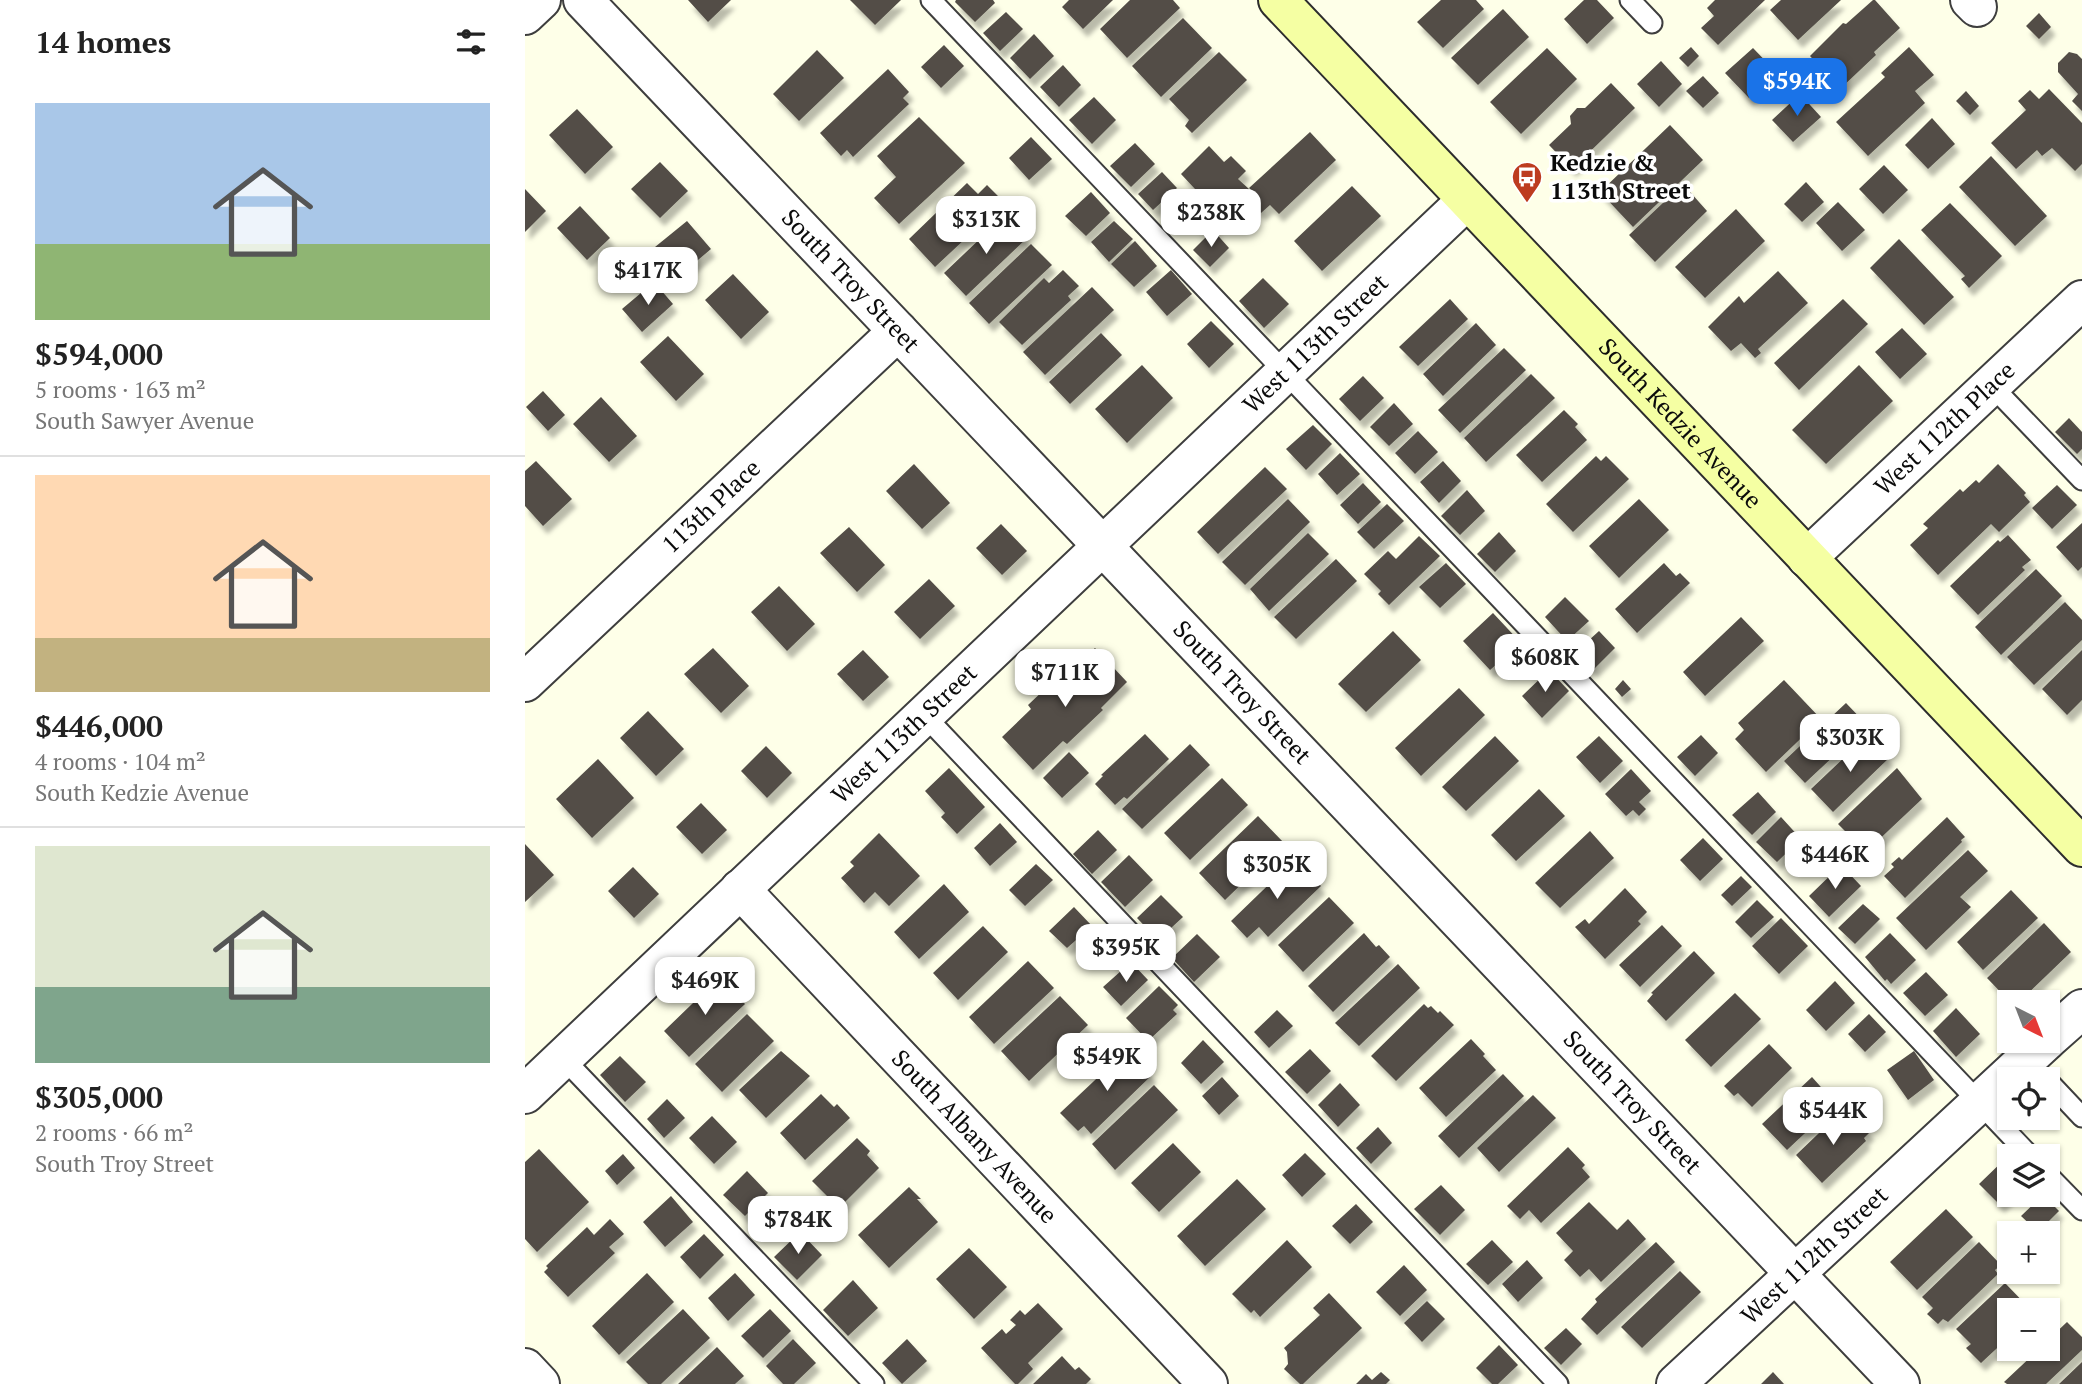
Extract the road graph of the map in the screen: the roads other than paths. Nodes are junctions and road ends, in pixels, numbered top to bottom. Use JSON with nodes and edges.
{"nodes":[{"id":1,"x":541,"y":0,"type":"edge"},
{"id":2,"x":583,"y":0,"type":"edge"},
{"id":3,"x":931,"y":0,"type":"edge"},
{"id":4,"x":1277,"y":0,"type":"edge"},
{"id":5,"x":1630,"y":0,"type":"edge"},
{"id":6,"x":525,"y":15,"type":"edge"},
{"id":7,"x":1652,"y":23,"type":"dead end"},
{"id":8,"x":1467,"y":200,"type":"junction"},
{"id":9,"x":2082,"y":300,"type":"edge"},
{"id":10,"x":898,"y":331,"type":"junction"},
{"id":11,"x":1286,"y":371,"type":"junction"},
{"id":12,"x":1991,"y":385,"type":"junction"},
{"id":13,"x":2082,"y":480,"type":"edge"},
{"id":14,"x":1102,"y":546,"type":"junction"},
{"id":15,"x":1807,"y":558,"type":"junction"},
{"id":16,"x":525,"y":682,"type":"edge"},
{"id":17,"x":924,"y":715,"type":"junction"},
{"id":18,"x":2082,"y":848,"type":"edge"},
{"id":19,"x":740,"y":889,"type":"junction"},
{"id":20,"x":2082,"y":1009,"type":"edge"},
{"id":21,"x":563,"y":1058,"type":"junction"},
{"id":22,"x":2043,"y":1060,"type":"edge"},
{"id":23,"x":525,"y":1094,"type":"edge"},
{"id":24,"x":1980,"y":1103,"type":"junction"},
{"id":25,"x":2082,"y":1117,"type":"edge"},
{"id":26,"x":2019,"y":1144,"type":"edge"},
{"id":27,"x":2060,"y":1187,"type":"edge"},
{"id":28,"x":2082,"y":1210,"type":"edge"},
{"id":29,"x":1795,"y":1274,"type":"junction"},
{"id":30,"x":525,"y":1368,"type":"edge"},
{"id":31,"x":540,"y":1384,"type":"edge"},
{"id":32,"x":874,"y":1384,"type":"edge"},
{"id":33,"x":1208,"y":1384,"type":"edge"},
{"id":34,"x":1558,"y":1384,"type":"edge"},
{"id":35,"x":1676,"y":1384,"type":"edge"},
{"id":36,"x":1900,"y":1384,"type":"edge"}],
"edges":[{"from":1,"to":6,"type":"street"},
{"from":2,"to":10,"type":"street","name":"South Troy Street"},
{"from":3,"to":11,"type":"lane"},
{"from":4,"to":8,"type":"main road","name":"South Kedzie Avenue"},
{"from":5,"to":7,"type":"lane"},
{"from":8,"to":11,"type":"street","name":"West 113th Street"},
{"from":8,"to":15,"type":"main road","name":"South Kedzie Avenue"},
{"from":9,"to":12,"type":"street","name":"West 112th Place"},
{"from":10,"to":14,"type":"street","name":"South Troy Street"},
{"from":10,"to":16,"type":"street","name":"113th Place"},
{"from":11,"to":14,"type":"street","name":"West 113th Street"},
{"from":11,"to":24,"type":"lane"},
{"from":12,"to":13,"type":"lane"},
{"from":12,"to":15,"type":"street","name":"West 112th Place"},
{"from":14,"to":17,"type":"street","name":"West 113th Street"},
{"from":14,"to":29,"type":"street","name":"South Troy Street"},
{"from":15,"to":18,"type":"main road","name":"South Kedzie Avenue"},
{"from":17,"to":19,"type":"street","name":"West 113th Street"},
{"from":17,"to":34,"type":"lane"},
{"from":19,"to":21,"type":"street","name":"West 113th Street"},
{"from":19,"to":33,"type":"street","name":"South Albany Avenue"},
{"from":20,"to":22,"type":"street","name":"West 112th Street"},
{"from":21,"to":23,"type":"street","name":"West 113th Street"},
{"from":21,"to":32,"type":"lane"},
{"from":22,"to":24,"type":"street","name":"West 112th Street"},
{"from":22,"to":25,"type":"lane"},
{"from":24,"to":26,"type":"lane"},
{"from":24,"to":29,"type":"street","name":"West 112th Street"},
{"from":27,"to":28,"type":"lane"},
{"from":29,"to":35,"type":"street","name":"West 112th Street"},
{"from":29,"to":36,"type":"street","name":"South Troy Street"},
{"from":30,"to":31,"type":"street"}]}
